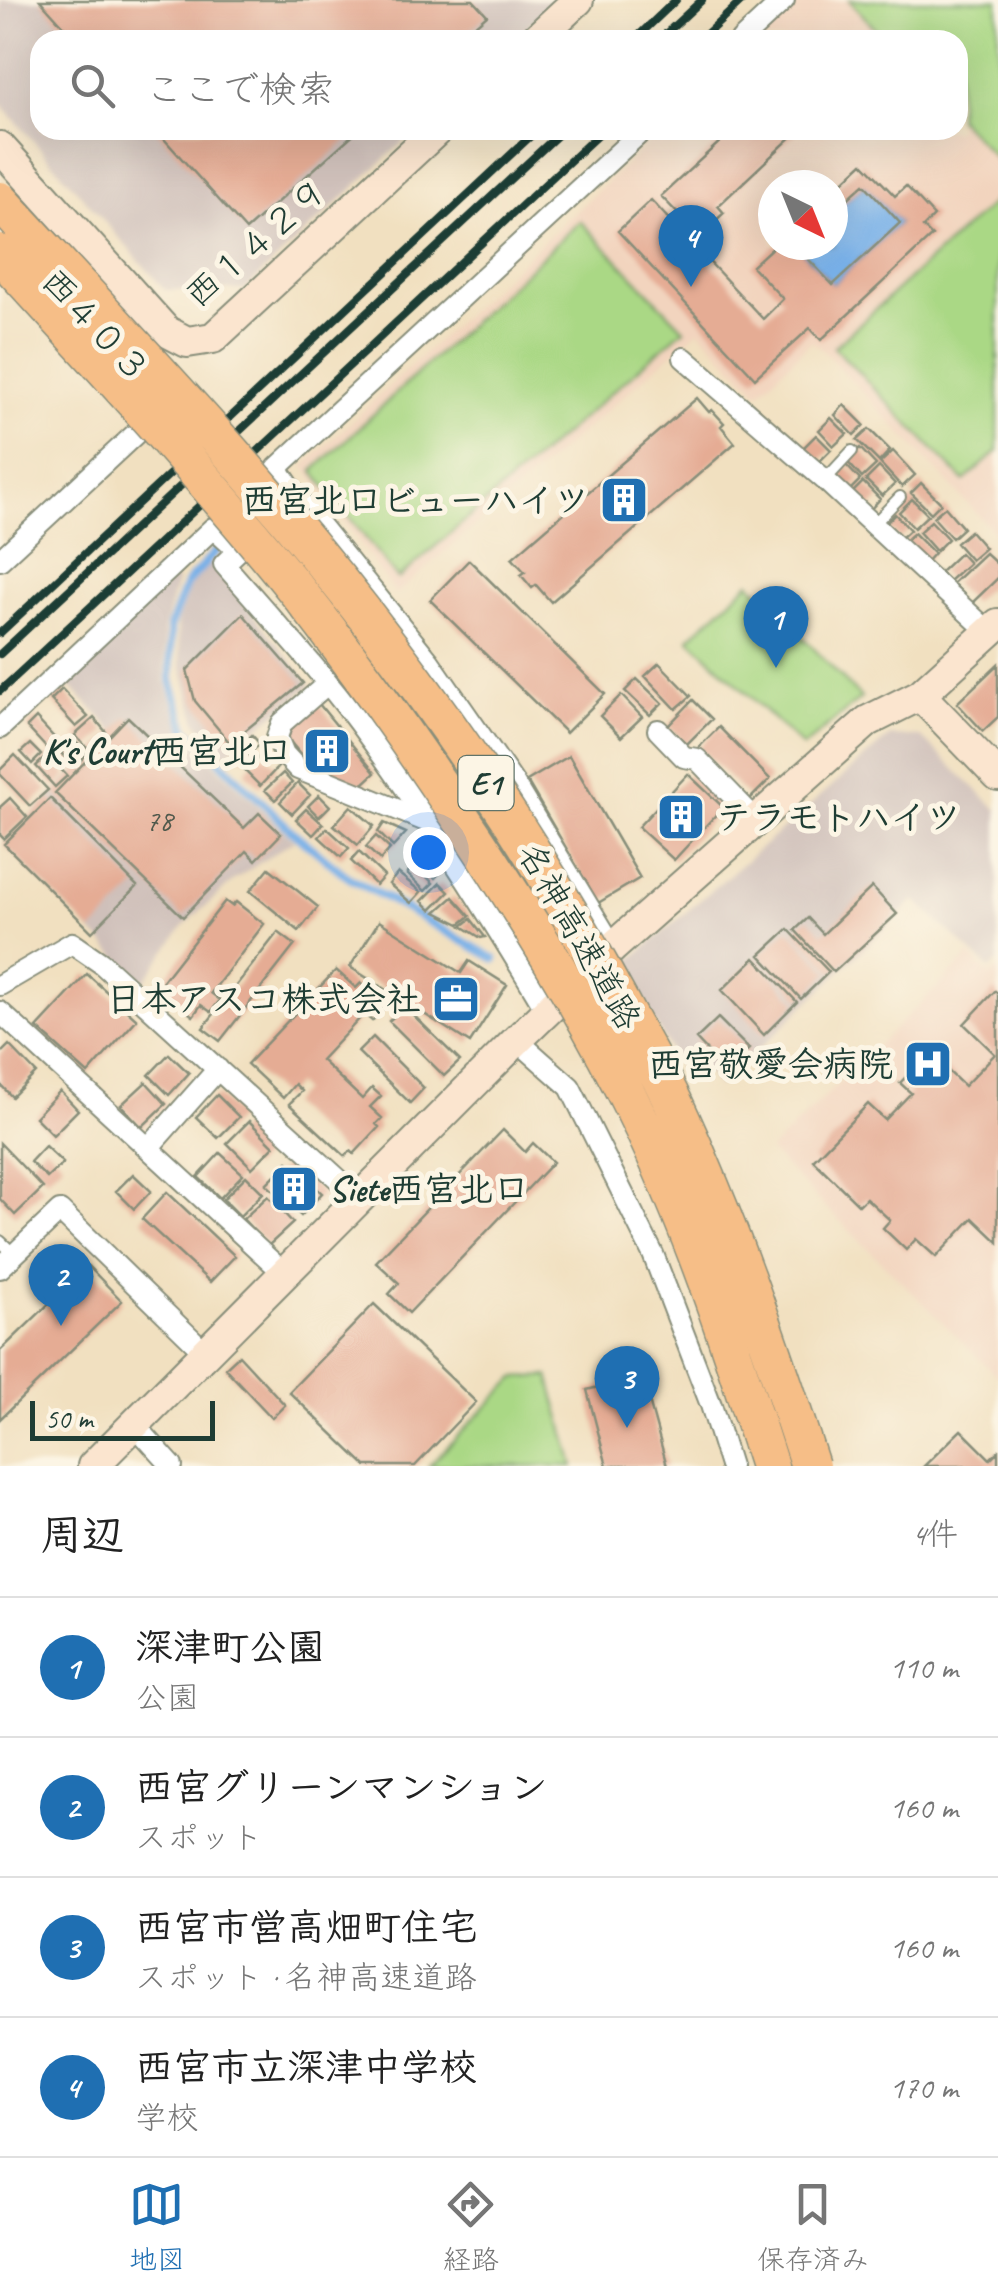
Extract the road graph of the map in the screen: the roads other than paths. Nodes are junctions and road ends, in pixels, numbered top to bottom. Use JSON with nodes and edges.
{"nodes":[{"id":1,"x":578,"y":0,"type":"edge"},
{"id":2,"x":784,"y":0,"type":"edge"},
{"id":3,"x":545,"y":30,"type":"edge"},
{"id":4,"x":752,"y":30,"type":"edge"},
{"id":5,"x":427,"y":140,"type":"edge"},
{"id":6,"x":633,"y":140,"type":"edge"},
{"id":7,"x":0,"y":146,"type":"edge"},
{"id":8,"x":0,"y":201,"type":"edge"},
{"id":9,"x":0,"y":254,"type":"edge"},
{"id":10,"x":0,"y":270,"type":"edge"},
{"id":11,"x":684,"y":358,"type":"dead end"},
{"id":12,"x":852,"y":451,"type":"dead end"},
{"id":13,"x":825,"y":480,"type":"junction"},
{"id":14,"x":296,"y":496,"type":"junction"},
{"id":15,"x":900,"y":497,"type":"dead end"},
{"id":16,"x":872,"y":526,"type":"junction"},
{"id":17,"x":231,"y":558,"type":"junction"},
{"id":18,"x":0,"y":560,"type":"edge"},
{"id":19,"x":994,"y":628,"type":"edge"},
{"id":20,"x":327,"y":684,"type":"junction"},
{"id":21,"x":920,"y":694,"type":"junction"},
{"id":22,"x":0,"y":728,"type":"edge"},
{"id":23,"x":658,"y":730,"type":"dead end"},
{"id":24,"x":998,"y":776,"type":"edge"},
{"id":25,"x":756,"y":820,"type":"junction"},
{"id":26,"x":430,"y":823,"type":"junction"},
{"id":27,"x":613,"y":947,"type":"junction"},
{"id":28,"x":0,"y":985,"type":"edge"},
{"id":29,"x":547,"y":1011,"type":"junction"},
{"id":30,"x":0,"y":1012,"type":"edge"},
{"id":31,"x":517,"y":1040,"type":"junction"},
{"id":32,"x":218,"y":1069,"type":"junction"},
{"id":33,"x":148,"y":1148,"type":"junction"},
{"id":34,"x":359,"y":1198,"type":"junction"},
{"id":35,"x":5,"y":1254,"type":"edge"},
{"id":36,"x":284,"y":1273,"type":"junction"},
{"id":37,"x":205,"y":1352,"type":"junction"},
{"id":38,"x":134,"y":1424,"type":"junction"},
{"id":39,"x":94,"y":1466,"type":"edge"},
{"id":40,"x":172,"y":1466,"type":"edge"},
{"id":41,"x":730,"y":1466,"type":"edge"},
{"id":42,"x":769,"y":1466,"type":"edge"},
{"id":43,"x":810,"y":1466,"type":"edge"}],
"edges":[{"from":1,"to":3,"type":"street"},
{"from":2,"to":4,"type":"street"},
{"from":5,"to":7,"type":"street","name":"西１４２９"},
{"from":6,"to":14,"type":"street"},
{"from":8,"to":43,"type":"highway","name":"名神高速道路","number":"E1","bridge":true},
{"from":9,"to":42,"type":"highway","name":"名神高速道路","number":"E1","bridge":true},
{"from":10,"to":18,"type":"street","name":"西４０３"},
{"from":11,"to":13,"type":"street"},
{"from":12,"to":13,"type":"lane"},
{"from":13,"to":16,"type":"street"},
{"from":14,"to":17,"type":"street"},
{"from":14,"to":27,"type":"street"},
{"from":15,"to":16,"type":"lane"},
{"from":16,"to":19,"type":"street"},
{"from":17,"to":20,"type":"street"},
{"from":17,"to":22,"type":"street"},
{"from":19,"to":21,"type":"street"},
{"from":20,"to":26,"type":"street"},
{"from":20,"to":26,"type":"street"},
{"from":21,"to":24,"type":"street"},
{"from":21,"to":25,"type":"street"},
{"from":23,"to":25,"type":"street"},
{"from":25,"to":27,"type":"street"},
{"from":26,"to":29,"type":"street"},
{"from":27,"to":29,"type":"street"},
{"from":28,"to":32,"type":"street"},
{"from":29,"to":31,"type":"street"},
{"from":30,"to":33,"type":"street"},
{"from":31,"to":34,"type":"street"},
{"from":31,"to":41,"type":"street"},
{"from":32,"to":33,"type":"street"},
{"from":32,"to":34,"type":"street"},
{"from":33,"to":36,"type":"street"},
{"from":34,"to":36,"type":"street"},
{"from":35,"to":37,"type":"street"},
{"from":36,"to":37,"type":"street"},
{"from":37,"to":38,"type":"street"},
{"from":38,"to":39,"type":"street"},
{"from":38,"to":40,"type":"street"}]}
